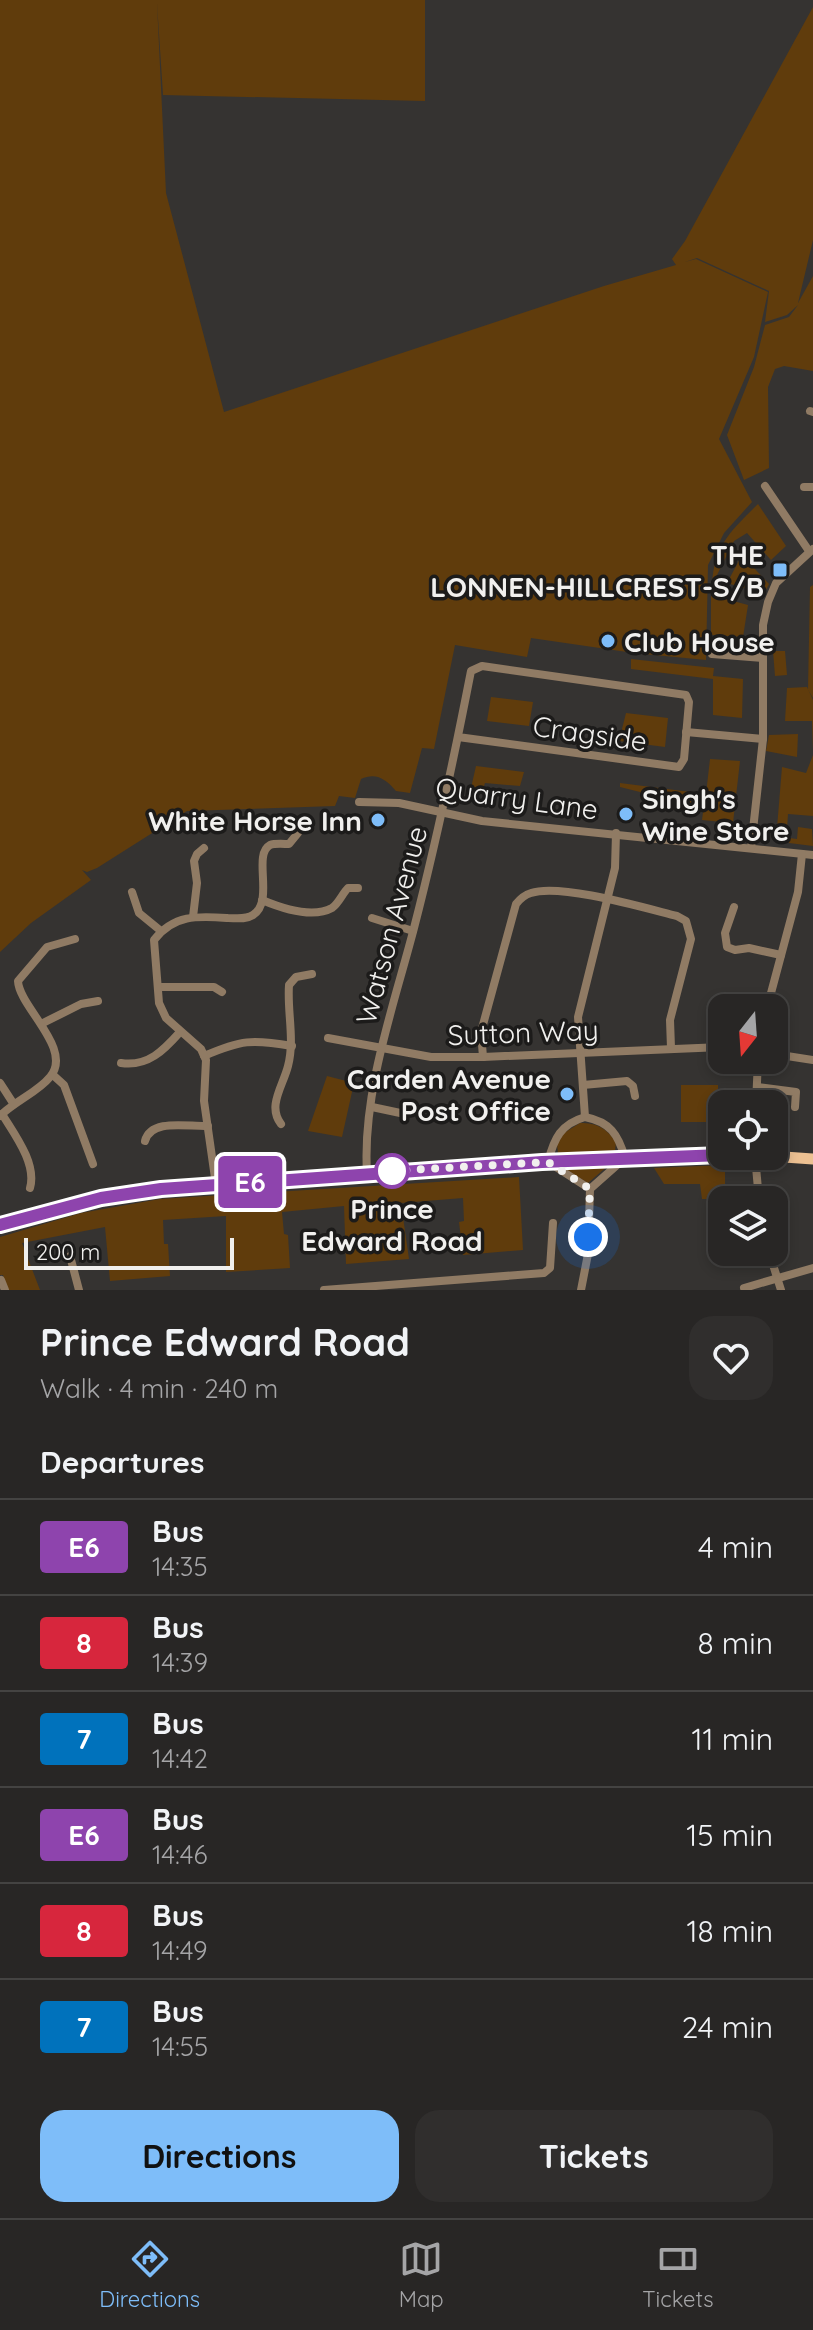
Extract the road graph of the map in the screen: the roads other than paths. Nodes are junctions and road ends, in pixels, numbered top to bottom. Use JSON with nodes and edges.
{"nodes":[{"id":1,"x":765,"y":486,"type":"dead end"},
{"id":2,"x":811,"y":550,"type":"edge"},
{"id":3,"x":712,"y":654,"type":"dead end"},
{"id":4,"x":763,"y":658,"type":"junction"},
{"id":5,"x":686,"y":732,"type":"junction"},
{"id":6,"x":458,"y":737,"type":"junction"},
{"id":7,"x":763,"y":739,"type":"junction"},
{"id":8,"x":359,"y":802,"type":"dead end"},
{"id":9,"x":443,"y":812,"type":"junction"},
{"id":10,"x":298,"y":833,"type":"dead end"},
{"id":11,"x":616,"y":833,"type":"junction"},
{"id":12,"x":204,"y":848,"type":"dead end"},
{"id":13,"x":751,"y":848,"type":"junction"},
{"id":14,"x":802,"y":854,"type":"junction"},
{"id":15,"x":813,"y":855,"type":"edge"},
{"id":16,"x":358,"y":888,"type":"dead end"},
{"id":17,"x":132,"y":892,"type":"dead end"},
{"id":18,"x":608,"y":898,"type":"junction"},
{"id":19,"x":262,"y":900,"type":"junction"},
{"id":20,"x":734,"y":907,"type":"dead end"},
{"id":21,"x":193,"y":917,"type":"junction"},
{"id":22,"x":372,"y":918,"type":"dead end"},
{"id":23,"x":161,"y":931,"type":"junction"},
{"id":24,"x":413,"y":931,"type":"junction"},
{"id":25,"x":75,"y":939,"type":"dead end"},
{"id":26,"x":781,"y":955,"type":"junction"},
{"id":27,"x":312,"y":974,"type":"dead end"},
{"id":28,"x":219,"y":986,"type":"dead end"},
{"id":29,"x":158,"y":987,"type":"junction"},
{"id":30,"x":771,"y":994,"type":"edge"},
{"id":31,"x":98,"y":1001,"type":"dead end"},
{"id":32,"x":41,"y":1024,"type":"junction"},
{"id":33,"x":180,"y":1032,"type":"junction"},
{"id":34,"x":328,"y":1038,"type":"dead end"},
{"id":35,"x":292,"y":1046,"type":"junction"},
{"id":36,"x":708,"y":1047,"type":"edge"},
{"id":37,"x":671,"y":1048,"type":"junction"},
{"id":38,"x":382,"y":1049,"type":"junction"},
{"id":39,"x":581,"y":1052,"type":"junction"},
{"id":40,"x":204,"y":1056,"type":"junction"},
{"id":41,"x":788,"y":1056,"type":"edge"},
{"id":42,"x":483,"y":1057,"type":"junction"},
{"id":43,"x":813,"y":1060,"type":"edge"},
{"id":44,"x":121,"y":1063,"type":"dead end"},
{"id":45,"x":757,"y":1074,"type":"edge"},
{"id":46,"x":53,"y":1075,"type":"junction"},
{"id":47,"x":0,"y":1083,"type":"edge"},
{"id":48,"x":583,"y":1085,"type":"junction"},
{"id":49,"x":757,"y":1087,"type":"junction"},
{"id":50,"x":757,"y":1090,"type":"edge"},
{"id":51,"x":635,"y":1096,"type":"dead end"},
{"id":52,"x":13,"y":1103,"type":"junction"},
{"id":53,"x":372,"y":1107,"type":"junction"},
{"id":54,"x":795,"y":1107,"type":"dead end"},
{"id":55,"x":405,"y":1114,"type":"dead end"},
{"id":56,"x":1,"y":1115,"type":"edge"},
{"id":57,"x":585,"y":1117,"type":"junction"},
{"id":58,"x":281,"y":1124,"type":"dead end"},
{"id":59,"x":208,"y":1126,"type":"junction"},
{"id":60,"x":145,"y":1141,"type":"dead end"},
{"id":61,"x":708,"y":1155,"type":"edge"},
{"id":62,"x":788,"y":1157,"type":"edge"},
{"id":63,"x":625,"y":1158,"type":"junction"},
{"id":64,"x":813,"y":1159,"type":"edge"},
{"id":65,"x":548,"y":1162,"type":"junction"},
{"id":66,"x":93,"y":1164,"type":"dead end"},
{"id":67,"x":367,"y":1173,"type":"junction"},
{"id":68,"x":216,"y":1185,"type":"junction"},
{"id":69,"x":30,"y":1188,"type":"dead end"},
{"id":70,"x":590,"y":1189,"type":"junction"},
{"id":71,"x":553,"y":1223,"type":"dead end"},
{"id":72,"x":0,"y":1224,"type":"edge"},
{"id":73,"x":70,"y":1256,"type":"dead end"},
{"id":74,"x":773,"y":1266,"type":"edge"},
{"id":75,"x":813,"y":1268,"type":"edge"},
{"id":76,"x":496,"y":1278,"type":"junction"},
{"id":77,"x":777,"y":1279,"type":"junction"},
{"id":78,"x":1,"y":1280,"type":"edge"},
{"id":79,"x":377,"y":1288,"type":"edge"},
{"id":80,"x":744,"y":1288,"type":"dead end"},
{"id":81,"x":5,"y":1290,"type":"edge"},
{"id":82,"x":79,"y":1290,"type":"edge"},
{"id":83,"x":324,"y":1290,"type":"edge"},
{"id":84,"x":497,"y":1290,"type":"edge"},
{"id":85,"x":581,"y":1290,"type":"edge"},
{"id":86,"x":781,"y":1290,"type":"edge"}],
"edges":[{"from":1,"to":2,"type":"street"},
{"from":2,"to":4,"type":"street"},
{"from":3,"to":4,"type":"street"},
{"from":4,"to":7,"type":"street"},
{"from":5,"to":6,"type":"street","name":"Cragside"},
{"from":5,"to":6,"type":"street","name":"Watson Avenue"},
{"from":5,"to":7,"type":"street"},
{"from":6,"to":9,"type":"street","name":"Watson Avenue"},
{"from":7,"to":13,"type":"street"},
{"from":8,"to":9,"type":"street","name":"Quarry Lane"},
{"from":9,"to":11,"type":"street","name":"Quarry Lane"},
{"from":9,"to":24,"type":"street","name":"Watson Avenue"},
{"from":10,"to":19,"type":"street"},
{"from":11,"to":13,"type":"street","name":"Quarry Lane"},
{"from":11,"to":18,"type":"street"},
{"from":12,"to":21,"type":"street"},
{"from":13,"to":14,"type":"street","name":"Quarry Lane"},
{"from":14,"to":15,"type":"street","name":"Quarry Lane"},
{"from":14,"to":26,"type":"street"},
{"from":16,"to":19,"type":"street"},
{"from":17,"to":23,"type":"street"},
{"from":18,"to":37,"type":"street"},
{"from":18,"to":39,"type":"street"},
{"from":18,"to":42,"type":"street"},
{"from":19,"to":21,"type":"street"},
{"from":20,"to":26,"type":"street"},
{"from":21,"to":23,"type":"street"},
{"from":22,"to":24,"type":"street"},
{"from":23,"to":29,"type":"street"},
{"from":24,"to":38,"type":"street","name":"Watson Avenue"},
{"from":25,"to":32,"type":"street"},
{"from":26,"to":30,"type":"street"},
{"from":27,"to":35,"type":"street"},
{"from":28,"to":29,"type":"street"},
{"from":29,"to":33,"type":"street"},
{"from":31,"to":32,"type":"street"},
{"from":32,"to":46,"type":"street"},
{"from":33,"to":40,"type":"street"},
{"from":33,"to":44,"type":"street"},
{"from":34,"to":38,"type":"street","name":"Sutton Way"},
{"from":35,"to":40,"type":"street"},
{"from":35,"to":58,"type":"street"},
{"from":36,"to":37,"type":"street","name":"Sutton Way"},
{"from":37,"to":39,"type":"street","name":"Sutton Way"},
{"from":38,"to":42,"type":"street","name":"Sutton Way"},
{"from":38,"to":53,"type":"street","name":"Watson Avenue"},
{"from":39,"to":42,"type":"street","name":"Sutton Way"},
{"from":39,"to":48,"type":"street"},
{"from":40,"to":59,"type":"street"},
{"from":41,"to":43,"type":"street"},
{"from":45,"to":49,"type":"street"},
{"from":46,"to":52,"type":"street"},
{"from":46,"to":66,"type":"street"},
{"from":47,"to":52,"type":"street"},
{"from":48,"to":51,"type":"street"},
{"from":48,"to":57,"type":"street"},
{"from":49,"to":50,"type":"street"},
{"from":49,"to":54,"type":"street"},
{"from":52,"to":56,"type":"street"},
{"from":53,"to":55,"type":"street"},
{"from":53,"to":67,"type":"street","name":"Watson Avenue"},
{"from":56,"to":69,"type":"street"},
{"from":57,"to":63,"type":"street"},
{"from":57,"to":65,"type":"street"},
{"from":59,"to":60,"type":"street"},
{"from":59,"to":68,"type":"street"},
{"from":61,"to":63,"type":"main road"},
{"from":62,"to":64,"type":"main road"},
{"from":63,"to":65,"type":"main road"},
{"from":63,"to":70,"type":"street"},
{"from":65,"to":67,"type":"main road"},
{"from":65,"to":70,"type":"street"},
{"from":67,"to":68,"type":"main road"},
{"from":68,"to":72,"type":"main road"},
{"from":70,"to":85,"type":"street"},
{"from":71,"to":76,"type":"street"},
{"from":73,"to":82,"type":"street"},
{"from":74,"to":77,"type":"street"},
{"from":75,"to":77,"type":"street"},
{"from":76,"to":79,"type":"street"},
{"from":76,"to":84,"type":"street"},
{"from":77,"to":80,"type":"street"},
{"from":77,"to":86,"type":"street"},
{"from":78,"to":81,"type":"street"},
{"from":79,"to":83,"type":"street"}]}
